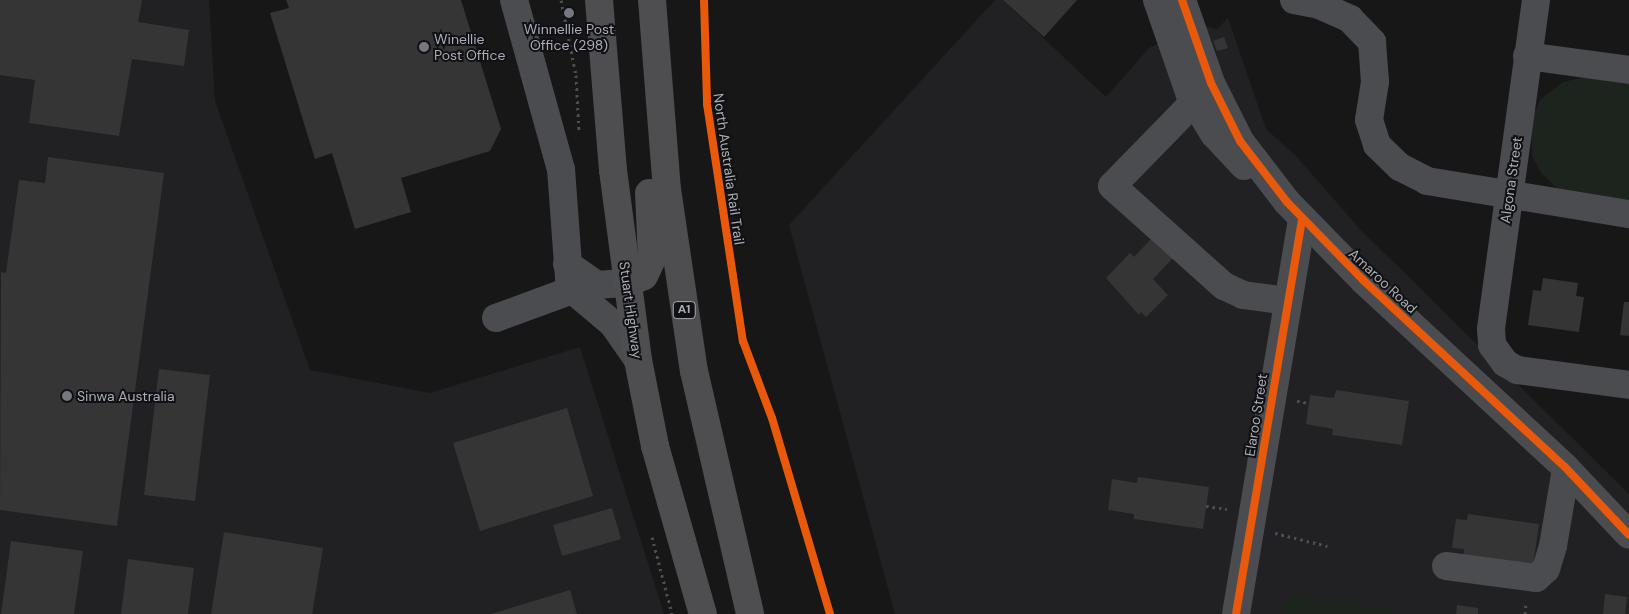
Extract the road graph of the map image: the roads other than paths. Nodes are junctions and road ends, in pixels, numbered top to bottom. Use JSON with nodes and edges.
{"nodes":[{"id":1,"x":514,"y":0,"type":"edge"},
{"id":2,"x":599,"y":0,"type":"edge"},
{"id":3,"x":1294,"y":0,"type":"edge"},
{"id":4,"x":1536,"y":0,"type":"edge"},
{"id":5,"x":652,"y":1,"type":"edge"},
{"id":6,"x":1171,"y":13,"type":"edge"},
{"id":7,"x":1528,"y":56,"type":"junction"},
{"id":8,"x":1629,"y":70,"type":"edge"},
{"id":9,"x":1194,"y":102,"type":"junction"},
{"id":10,"x":1509,"y":197,"type":"junction"},
{"id":11,"x":1294,"y":211,"type":"junction"},
{"id":12,"x":1629,"y":214,"type":"edge"},
{"id":13,"x":567,"y":263,"type":"junction"},
{"id":14,"x":628,"y":283,"type":"junction"},
{"id":15,"x":575,"y":289,"type":"junction"},
{"id":16,"x":1287,"y":301,"type":"junction"},
{"id":17,"x":496,"y":318,"type":"dead end"},
{"id":18,"x":638,"y":360,"type":"junction"},
{"id":19,"x":1629,"y":385,"type":"edge"},
{"id":20,"x":1566,"y":469,"type":"junction"},
{"id":21,"x":1629,"y":536,"type":"edge"},
{"id":22,"x":1446,"y":566,"type":"dead end"},
{"id":23,"x":703,"y":614,"type":"edge"},
{"id":24,"x":750,"y":614,"type":"edge"},
{"id":25,"x":1236,"y":614,"type":"edge"}],
"edges":[{"from":1,"to":13,"type":"street"},
{"from":2,"to":14,"type":"highway","name":"Stuart Highway"},
{"from":3,"to":10,"type":"street"},
{"from":4,"to":7,"type":"street","name":"Algona Street"},
{"from":5,"to":14,"type":"highway"},
{"from":5,"to":24,"type":"highway","number":"A1"},
{"from":6,"to":9,"type":"street"},
{"from":6,"to":11,"type":"street","name":"Amaroo Road"},
{"from":7,"to":8,"type":"street"},
{"from":7,"to":10,"type":"street","name":"Algona Street"},
{"from":9,"to":11,"type":"street"},
{"from":9,"to":16,"type":"street"},
{"from":10,"to":12,"type":"street"},
{"from":10,"to":19,"type":"street","name":"Algona Street"},
{"from":11,"to":16,"type":"street","name":"Elaroo Street"},
{"from":11,"to":20,"type":"street","name":"Amaroo Road"},
{"from":13,"to":14,"type":"street"},
{"from":13,"to":15,"type":"street"},
{"from":14,"to":18,"type":"highway","name":"Stuart Highway"},
{"from":15,"to":17,"type":"street"},
{"from":15,"to":18,"type":"street"},
{"from":16,"to":25,"type":"street","name":"Elaroo Street"},
{"from":18,"to":23,"type":"highway","name":"Stuart Highway"},
{"from":20,"to":21,"type":"street","name":"Amaroo Road"},
{"from":20,"to":22,"type":"street"}]}
